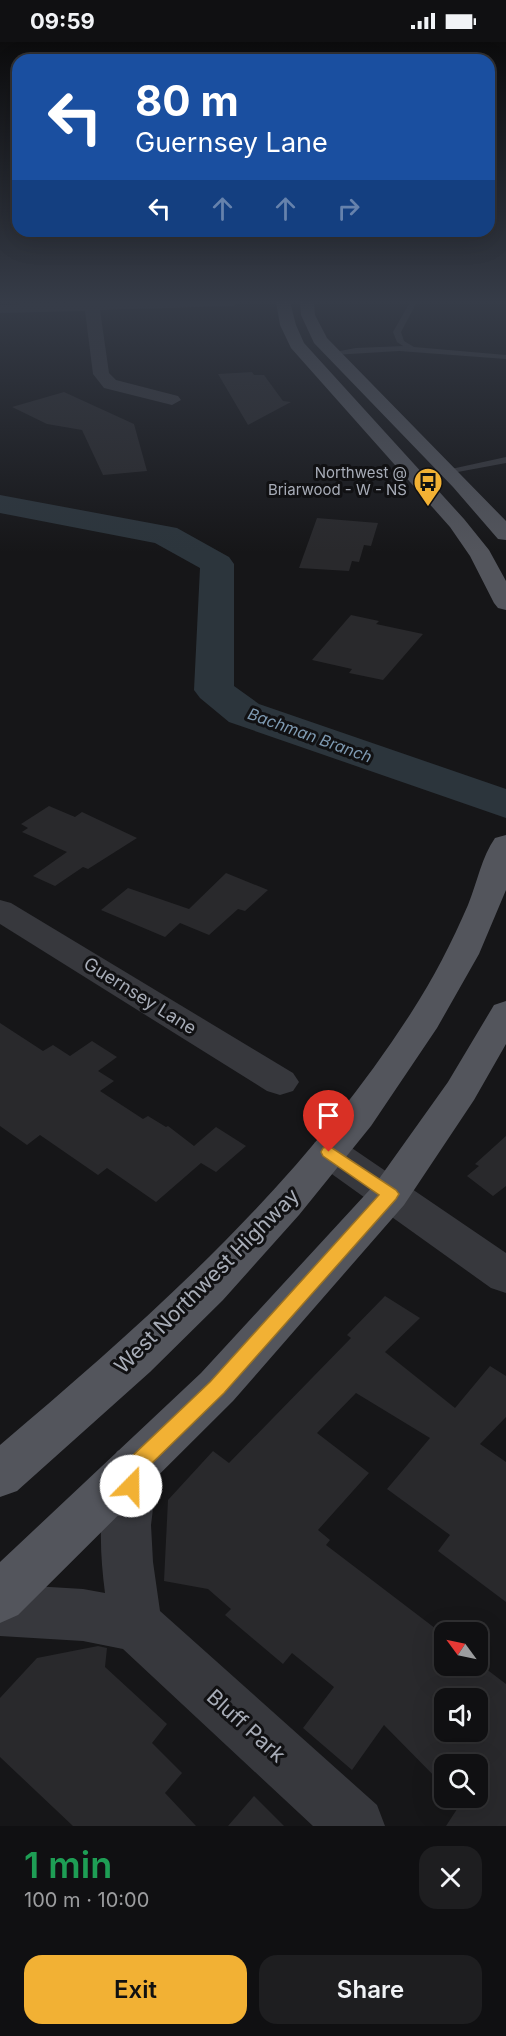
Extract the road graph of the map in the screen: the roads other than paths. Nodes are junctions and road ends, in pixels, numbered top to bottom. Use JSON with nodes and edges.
{"nodes":[{"id":1,"x":115,"y":385,"type":"edge"},
{"id":2,"x":333,"y":385,"type":"edge"},
{"id":3,"x":364,"y":385,"type":"edge"},
{"id":4,"x":172,"y":400,"type":"dead end"},
{"id":5,"x":414,"y":437,"type":"junction"},
{"id":6,"x":382,"y":439,"type":"junction"},
{"id":7,"x":506,"y":460,"type":"edge"},
{"id":8,"x":447,"y":471,"type":"junction"},
{"id":9,"x":506,"y":534,"type":"edge"},
{"id":10,"x":506,"y":603,"type":"edge"},
{"id":11,"x":506,"y":844,"type":"edge"},
{"id":12,"x":0,"y":910,"type":"edge"},
{"id":13,"x":506,"y":1013,"type":"edge"},
{"id":14,"x":279,"y":1082,"type":"dead end"},
{"id":15,"x":329,"y":1152,"type":"junction"},
{"id":16,"x":390,"y":1194,"type":"junction"},
{"id":17,"x":506,"y":1276,"type":"edge"},
{"id":18,"x":134,"y":1467,"type":"junction"},
{"id":19,"x":0,"y":1475,"type":"edge"},
{"id":20,"x":0,"y":1597,"type":"edge"},
{"id":21,"x":0,"y":1610,"type":"edge"},
{"id":22,"x":136,"y":1625,"type":"junction"},
{"id":23,"x":356,"y":1826,"type":"edge"}],
"edges":[{"from":1,"to":4,"type":"street"},
{"from":2,"to":6,"type":"main road"},
{"from":3,"to":5,"type":"main road"},
{"from":5,"to":6,"type":"main road"},
{"from":5,"to":8,"type":"main road"},
{"from":6,"to":10,"type":"main road"},
{"from":7,"to":8,"type":"lane"},
{"from":8,"to":9,"type":"main road"},
{"from":11,"to":15,"type":"main road","name":"West Northwest Highway"},
{"from":12,"to":14,"type":"street","name":"Guernsey Lane"},
{"from":13,"to":16,"type":"main road"},
{"from":15,"to":16,"type":"street"},
{"from":15,"to":19,"type":"main road","name":"West Northwest Highway"},
{"from":16,"to":17,"type":"street"},
{"from":16,"to":18,"type":"main road"},
{"from":18,"to":20,"type":"main road"},
{"from":18,"to":22,"type":"street"},
{"from":21,"to":22,"type":"street"},
{"from":22,"to":23,"type":"street","name":"Bluff Park"}]}
